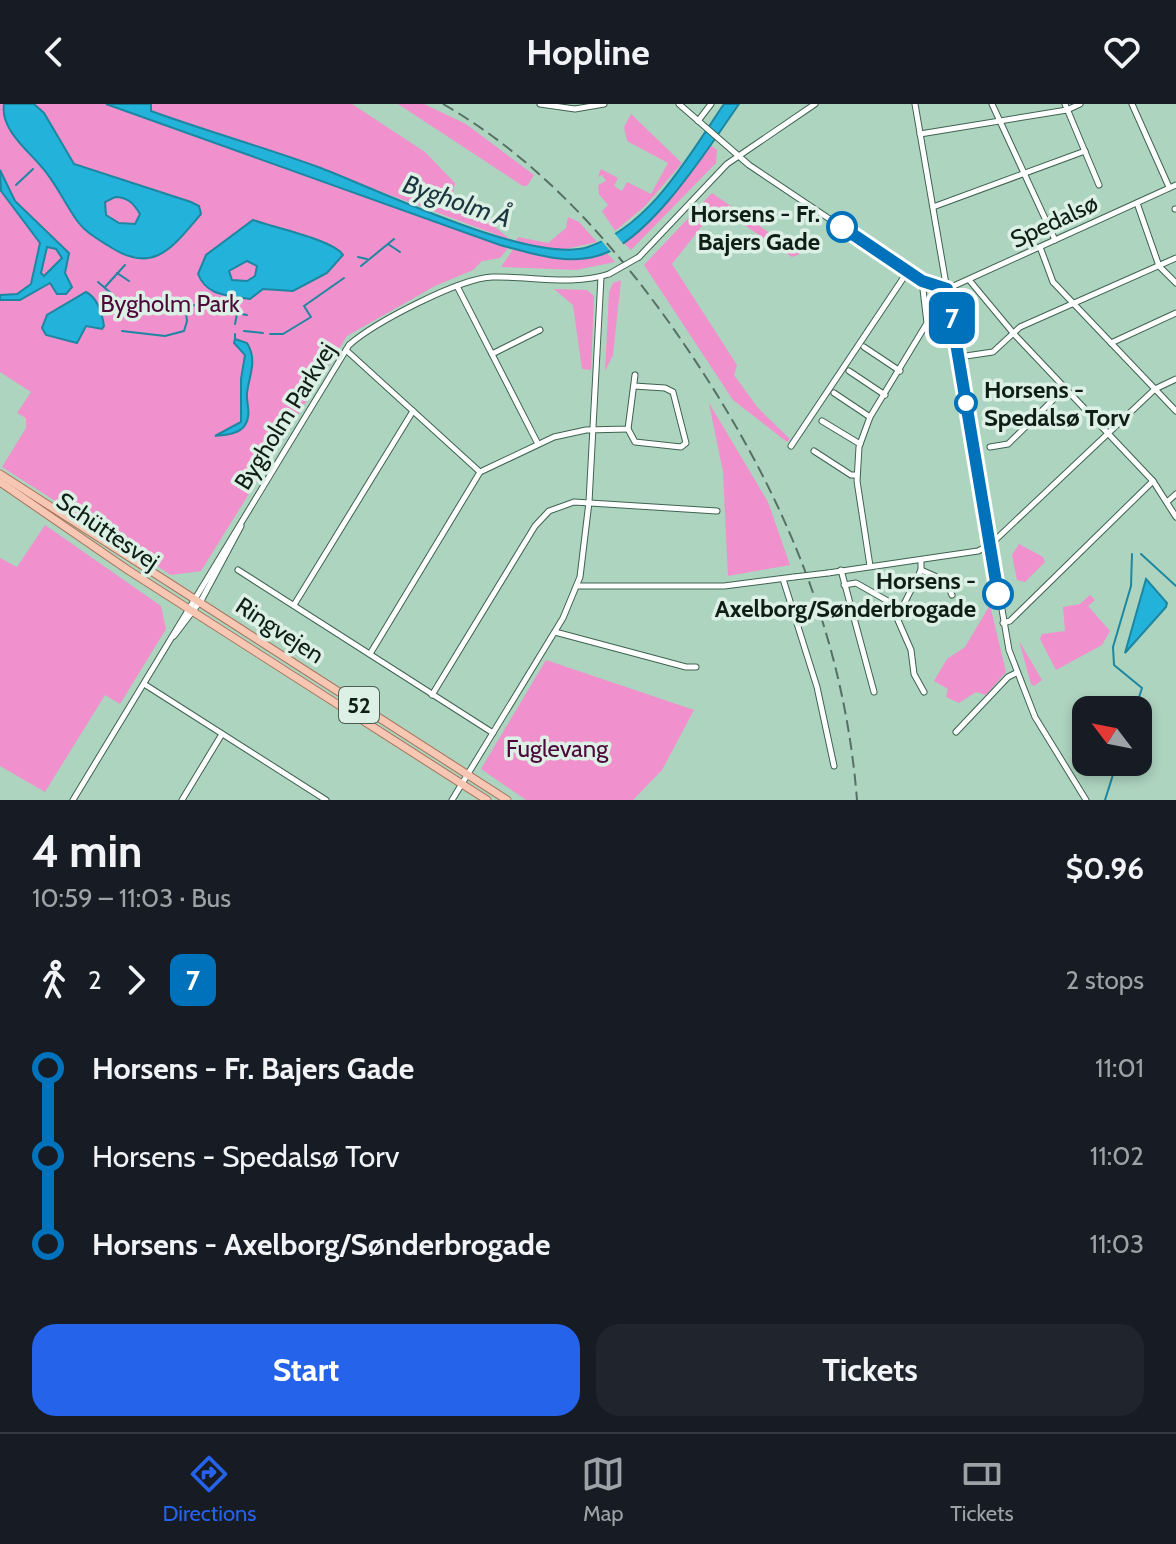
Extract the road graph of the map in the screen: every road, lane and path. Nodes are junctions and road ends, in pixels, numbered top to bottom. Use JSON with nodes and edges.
{"nodes":[{"id":1,"x":540,"y":104,"type":"edge"},
{"id":2,"x":604,"y":104,"type":"edge"},
{"id":3,"x":679,"y":104,"type":"edge"},
{"id":4,"x":711,"y":104,"type":"edge"},
{"id":5,"x":815,"y":104,"type":"edge"},
{"id":6,"x":915,"y":104,"type":"edge"},
{"id":7,"x":992,"y":104,"type":"edge"},
{"id":8,"x":1080,"y":104,"type":"edge"},
{"id":9,"x":1132,"y":104,"type":"edge"},
{"id":10,"x":1066,"y":107,"type":"edge"},
{"id":11,"x":1000,"y":121,"type":"junction"},
{"id":12,"x":700,"y":123,"type":"junction"},
{"id":13,"x":920,"y":134,"type":"junction"},
{"id":14,"x":1085,"y":151,"type":"junction"},
{"id":15,"x":738,"y":156,"type":"junction"},
{"id":16,"x":1024,"y":174,"type":"junction"},
{"id":17,"x":1099,"y":185,"type":"dead end"},
{"id":18,"x":1173,"y":186,"type":"edge"},
{"id":19,"x":1137,"y":203,"type":"junction"},
{"id":20,"x":933,"y":207,"type":"junction"},
{"id":21,"x":1055,"y":240,"type":"junction"},
{"id":22,"x":1040,"y":247,"type":"junction"},
{"id":23,"x":1176,"y":258,"type":"edge"},
{"id":24,"x":1159,"y":266,"type":"junction"},
{"id":25,"x":908,"y":271,"type":"junction"},
{"id":26,"x":601,"y":277,"type":"junction"},
{"id":27,"x":922,"y":281,"type":"junction"},
{"id":28,"x":970,"y":281,"type":"junction"},
{"id":29,"x":1176,"y":283,"type":"edge"},
{"id":30,"x":457,"y":286,"type":"junction"},
{"id":31,"x":947,"y":289,"type":"junction"},
{"id":32,"x":1073,"y":304,"type":"junction"},
{"id":33,"x":1176,"y":313,"type":"edge"},
{"id":34,"x":540,"y":330,"type":"dead end"},
{"id":35,"x":1014,"y":334,"type":"junction"},
{"id":36,"x":1111,"y":343,"type":"junction"},
{"id":37,"x":864,"y":347,"type":"dead end"},
{"id":38,"x":346,"y":350,"type":"junction"},
{"id":39,"x":492,"y":354,"type":"junction"},
{"id":40,"x":959,"y":357,"type":"junction"},
{"id":41,"x":849,"y":371,"type":"dead end"},
{"id":42,"x":900,"y":371,"type":"junction"},
{"id":43,"x":635,"y":375,"type":"dead end"},
{"id":44,"x":1176,"y":379,"type":"edge"},
{"id":45,"x":634,"y":386,"type":"junction"},
{"id":46,"x":1065,"y":388,"type":"junction"},
{"id":47,"x":1155,"y":389,"type":"junction"},
{"id":48,"x":834,"y":393,"type":"dead end"},
{"id":49,"x":885,"y":395,"type":"junction"},
{"id":50,"x":413,"y":411,"type":"junction"},
{"id":51,"x":1176,"y":411,"type":"edge"},
{"id":52,"x":870,"y":417,"type":"junction"},
{"id":53,"x":822,"y":421,"type":"dead end"},
{"id":54,"x":594,"y":429,"type":"junction"},
{"id":55,"x":628,"y":429,"type":"junction"},
{"id":56,"x":1108,"y":434,"type":"junction"},
{"id":57,"x":538,"y":444,"type":"junction"},
{"id":58,"x":860,"y":444,"type":"junction"},
{"id":59,"x":791,"y":446,"type":"dead end"},
{"id":60,"x":990,"y":447,"type":"dead end"},
{"id":61,"x":814,"y":451,"type":"dead end"},
{"id":62,"x":480,"y":472,"type":"junction"},
{"id":63,"x":0,"y":474,"type":"edge"},
{"id":64,"x":857,"y":475,"type":"junction"},
{"id":65,"x":1153,"y":481,"type":"junction"},
{"id":66,"x":0,"y":482,"type":"edge"},
{"id":67,"x":1176,"y":494,"type":"edge"},
{"id":68,"x":589,"y":502,"type":"junction"},
{"id":69,"x":1167,"y":502,"type":"junction"},
{"id":70,"x":717,"y":511,"type":"dead end"},
{"id":71,"x":1176,"y":517,"type":"edge"},
{"id":72,"x":990,"y":545,"type":"junction"},
{"id":73,"x":921,"y":560,"type":"junction"},
{"id":74,"x":870,"y":566,"type":"junction"},
{"id":75,"x":238,"y":570,"type":"dead end"},
{"id":76,"x":841,"y":570,"type":"junction"},
{"id":77,"x":921,"y":570,"type":"junction"},
{"id":78,"x":783,"y":579,"type":"junction"},
{"id":79,"x":844,"y":585,"type":"junction"},
{"id":80,"x":577,"y":586,"type":"junction"},
{"id":81,"x":952,"y":595,"type":"dead end"},
{"id":82,"x":196,"y":600,"type":"junction"},
{"id":83,"x":294,"y":605,"type":"junction"},
{"id":84,"x":900,"y":608,"type":"junction"},
{"id":85,"x":190,"y":610,"type":"junction"},
{"id":86,"x":1003,"y":623,"type":"junction"},
{"id":87,"x":555,"y":632,"type":"junction"},
{"id":88,"x":370,"y":654,"type":"junction"},
{"id":89,"x":696,"y":667,"type":"dead end"},
{"id":90,"x":1016,"y":673,"type":"junction"},
{"id":91,"x":144,"y":684,"type":"junction"},
{"id":92,"x":874,"y":692,"type":"dead end"},
{"id":93,"x":924,"y":692,"type":"dead end"},
{"id":94,"x":432,"y":695,"type":"junction"},
{"id":95,"x":956,"y":732,"type":"dead end"},
{"id":96,"x":493,"y":733,"type":"junction"},
{"id":97,"x":222,"y":734,"type":"junction"},
{"id":98,"x":834,"y":766,"type":"dead end"},
{"id":99,"x":468,"y":775,"type":"junction"},
{"id":100,"x":462,"y":784,"type":"junction"},
{"id":101,"x":73,"y":800,"type":"edge"},
{"id":102,"x":182,"y":800,"type":"edge"},
{"id":103,"x":326,"y":800,"type":"edge"},
{"id":104,"x":452,"y":800,"type":"edge"},
{"id":105,"x":487,"y":800,"type":"edge"},
{"id":106,"x":507,"y":800,"type":"edge"},
{"id":107,"x":1086,"y":800,"type":"edge"}],
"edges":[{"from":1,"to":2,"type":"street"},
{"from":3,"to":12,"type":"street"},
{"from":4,"to":12,"type":"street"},
{"from":5,"to":15,"type":"street","name":"Bygholm Parkvej"},
{"from":6,"to":13,"type":"street"},
{"from":7,"to":11,"type":"street"},
{"from":8,"to":10,"type":"street"},
{"from":9,"to":18,"type":"street"},
{"from":10,"to":11,"type":"street"},
{"from":10,"to":14,"type":"street"},
{"from":11,"to":13,"type":"street"},
{"from":11,"to":16,"type":"street"},
{"from":12,"to":15,"type":"street"},
{"from":13,"to":20,"type":"street"},
{"from":14,"to":16,"type":"street"},
{"from":14,"to":17,"type":"street"},
{"from":15,"to":25,"type":"street"},
{"from":15,"to":26,"type":"street","name":"Bygholm Parkvej","bridge":true},
{"from":16,"to":20,"type":"street"},
{"from":16,"to":21,"type":"street"},
{"from":18,"to":19,"type":"street","name":"Spedalsø"},
{"from":19,"to":21,"type":"street","name":"Spedalsø"},
{"from":19,"to":24,"type":"street"},
{"from":20,"to":31,"type":"street"},
{"from":21,"to":22,"type":"street","name":"Spedalsø"},
{"from":22,"to":28,"type":"street","name":"Spedalsø"},
{"from":22,"to":32,"type":"street"},
{"from":23,"to":24,"type":"street"},
{"from":24,"to":29,"type":"street"},
{"from":24,"to":32,"type":"street"},
{"from":25,"to":27,"type":"street"},
{"from":25,"to":59,"type":"street"},
{"from":26,"to":30,"type":"street","name":"Bygholm Parkvej"},
{"from":26,"to":54,"type":"street"},
{"from":27,"to":31,"type":"street"},
{"from":27,"to":42,"type":"street"},
{"from":28,"to":31,"type":"street","name":"Spedalsø"},
{"from":28,"to":35,"type":"street"},
{"from":30,"to":38,"type":"street","name":"Bygholm Parkvej"},
{"from":30,"to":39,"type":"street"},
{"from":31,"to":40,"type":"street"},
{"from":32,"to":35,"type":"street"},
{"from":32,"to":36,"type":"street"},
{"from":33,"to":36,"type":"street"},
{"from":34,"to":39,"type":"street"},
{"from":35,"to":40,"type":"street"},
{"from":35,"to":46,"type":"street"},
{"from":36,"to":47,"type":"street"},
{"from":37,"to":42,"type":"street"},
{"from":38,"to":50,"type":"street"},
{"from":38,"to":82,"type":"street","name":"Bygholm Parkvej"},
{"from":39,"to":57,"type":"street"},
{"from":40,"to":72,"type":"street"},
{"from":41,"to":49,"type":"street"},
{"from":42,"to":49,"type":"street"},
{"from":43,"to":45,"type":"street"},
{"from":44,"to":47,"type":"street"},
{"from":45,"to":55,"type":"street"},
{"from":45,"to":55,"type":"street"},
{"from":46,"to":56,"type":"street"},
{"from":46,"to":60,"type":"street"},
{"from":47,"to":51,"type":"street"},
{"from":47,"to":56,"type":"street"},
{"from":48,"to":52,"type":"street"},
{"from":49,"to":52,"type":"street"},
{"from":50,"to":62,"type":"street"},
{"from":50,"to":83,"type":"street"},
{"from":52,"to":58,"type":"street"},
{"from":53,"to":58,"type":"street"},
{"from":54,"to":55,"type":"street"},
{"from":54,"to":57,"type":"street"},
{"from":54,"to":68,"type":"street"},
{"from":56,"to":65,"type":"street"},
{"from":56,"to":72,"type":"street"},
{"from":57,"to":62,"type":"street"},
{"from":58,"to":64,"type":"street"},
{"from":61,"to":64,"type":"street"},
{"from":62,"to":88,"type":"street"},
{"from":63,"to":82,"type":"main road","name":"Schüttesvej","number":"52"},
{"from":64,"to":74,"type":"street"},
{"from":65,"to":69,"type":"street"},
{"from":65,"to":86,"type":"street"},
{"from":66,"to":85,"type":"main road","name":"Schüttesvej","number":"52"},
{"from":67,"to":69,"type":"street"},
{"from":68,"to":70,"type":"street"},
{"from":68,"to":80,"type":"street"},
{"from":68,"to":94,"type":"street"},
{"from":69,"to":71,"type":"street"},
{"from":72,"to":73,"type":"street"},
{"from":72,"to":86,"type":"street"},
{"from":73,"to":74,"type":"street"},
{"from":73,"to":77,"type":"street"},
{"from":74,"to":76,"type":"street"},
{"from":75,"to":83,"type":"street"},
{"from":76,"to":78,"type":"street","bridge":true},
{"from":76,"to":79,"type":"street"},
{"from":77,"to":81,"type":"street"},
{"from":77,"to":84,"type":"street"},
{"from":78,"to":80,"type":"street"},
{"from":78,"to":98,"type":"street"},
{"from":79,"to":84,"type":"street"},
{"from":79,"to":92,"type":"street"},
{"from":80,"to":87,"type":"street"},
{"from":82,"to":85,"type":"street","name":"Bygholm Parkvej"},
{"from":82,"to":99,"type":"main road","name":"Ringvejen","number":"52"},
{"from":83,"to":88,"type":"street"},
{"from":84,"to":93,"type":"street"},
{"from":85,"to":91,"type":"street","name":"Bygholm Parkvej"},
{"from":85,"to":100,"type":"main road","name":"Ringvejen","number":"52"},
{"from":86,"to":90,"type":"street"},
{"from":87,"to":89,"type":"street"},
{"from":87,"to":96,"type":"street"},
{"from":88,"to":94,"type":"street"},
{"from":90,"to":95,"type":"street"},
{"from":90,"to":107,"type":"street"},
{"from":91,"to":97,"type":"street"},
{"from":91,"to":101,"type":"street","name":"Bygholm Parkvej"},
{"from":94,"to":96,"type":"street"},
{"from":96,"to":99,"type":"street"},
{"from":97,"to":102,"type":"street"},
{"from":97,"to":103,"type":"street"},
{"from":99,"to":100,"type":"street"},
{"from":99,"to":106,"type":"main road","name":"Ringvejen","number":"52"},
{"from":100,"to":104,"type":"street"},
{"from":100,"to":105,"type":"main road","name":"Ringvejen","number":"52"}]}
